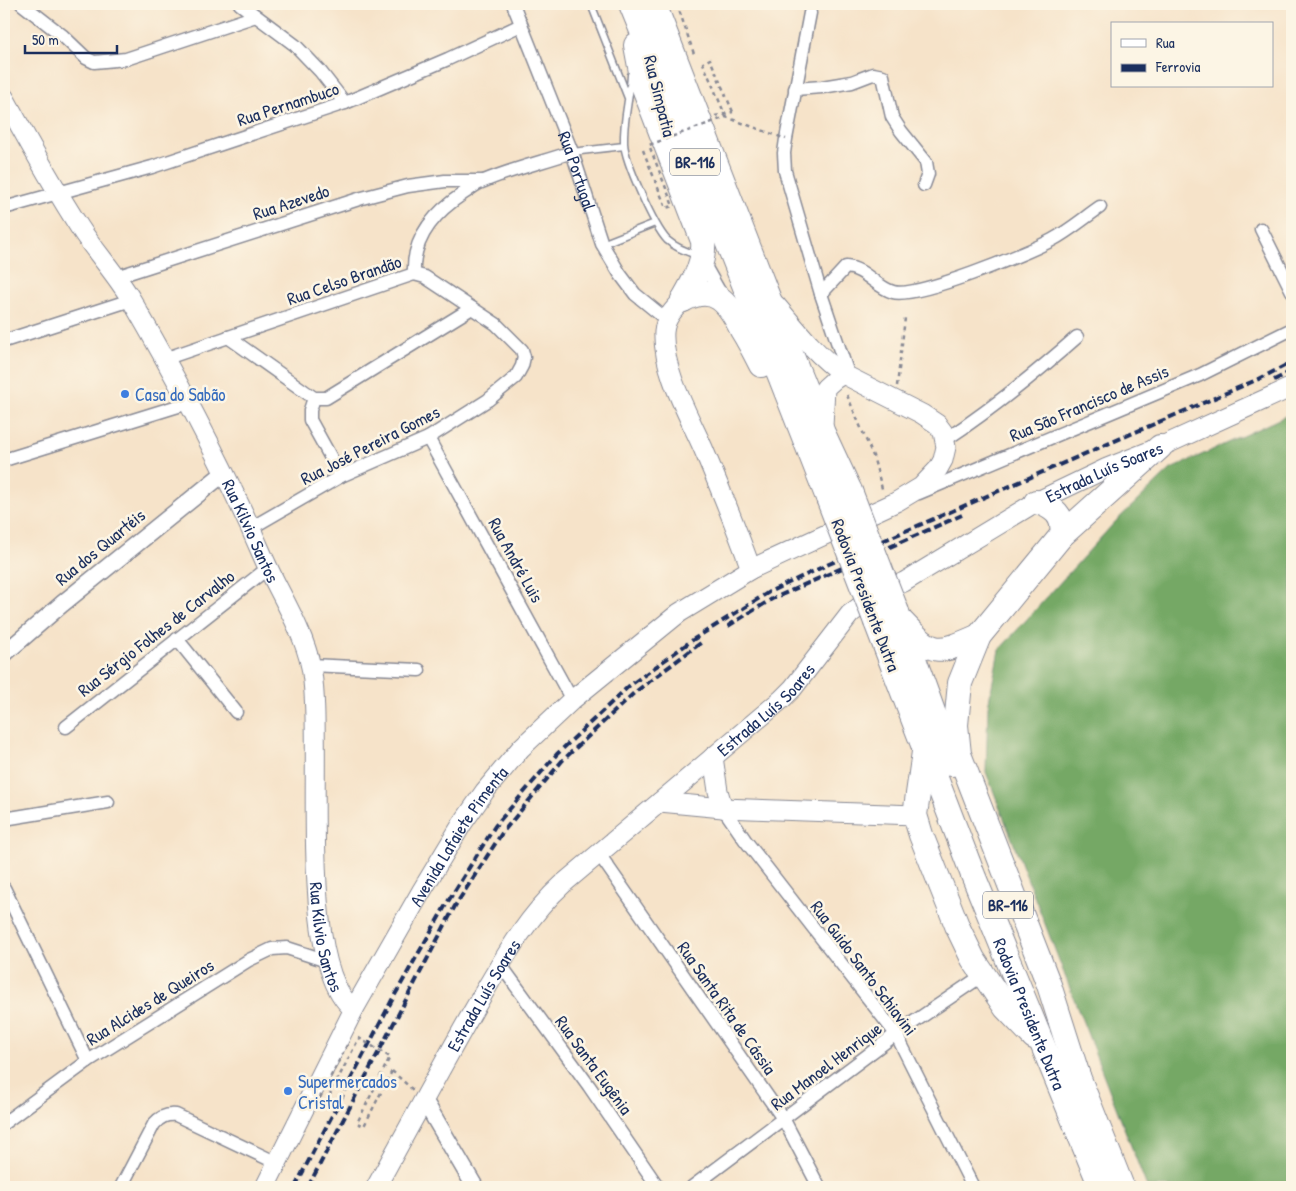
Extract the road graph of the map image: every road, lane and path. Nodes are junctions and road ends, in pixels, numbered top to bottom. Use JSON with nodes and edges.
{"nodes":[{"id":1,"x":22,"y":4,"type":"edge"},
{"id":2,"x":240,"y":4,"type":"edge"},
{"id":3,"x":513,"y":4,"type":"edge"},
{"id":4,"x":591,"y":4,"type":"edge"},
{"id":5,"x":629,"y":4,"type":"edge"},
{"id":6,"x":654,"y":4,"type":"edge"},
{"id":7,"x":664,"y":4,"type":"edge"},
{"id":8,"x":677,"y":4,"type":"edge"},
{"id":9,"x":810,"y":13,"type":"dead end"},
{"id":10,"x":256,"y":16,"type":"junction"},
{"id":11,"x":521,"y":24,"type":"junction"},
{"id":12,"x":696,"y":60,"type":"dead end"},
{"id":13,"x":632,"y":64,"type":"junction"},
{"id":14,"x":795,"y":89,"type":"junction"},
{"id":15,"x":4,"y":97,"type":"edge"},
{"id":16,"x":628,"y":98,"type":"junction"},
{"id":17,"x":345,"y":104,"type":"junction"},
{"id":18,"x":706,"y":117,"type":"junction"},
{"id":19,"x":726,"y":117,"type":"junction"},
{"id":20,"x":786,"y":139,"type":"junction"},
{"id":21,"x":624,"y":146,"type":"junction"},
{"id":22,"x":643,"y":150,"type":"dead end"},
{"id":23,"x":572,"y":152,"type":"junction"},
{"id":24,"x":482,"y":181,"type":"junction"},
{"id":25,"x":924,"y":185,"type":"dead end"},
{"id":26,"x":57,"y":193,"type":"junction"},
{"id":27,"x":1100,"y":207,"type":"dead end"},
{"id":28,"x":4,"y":208,"type":"edge"},
{"id":29,"x":656,"y":223,"type":"junction"},
{"id":30,"x":1261,"y":229,"type":"dead end"},
{"id":31,"x":602,"y":244,"type":"junction"},
{"id":32,"x":700,"y":258,"type":"junction"},
{"id":33,"x":414,"y":274,"type":"junction"},
{"id":34,"x":116,"y":277,"type":"junction"},
{"id":35,"x":1292,"y":291,"type":"edge"},
{"id":36,"x":766,"y":292,"type":"junction"},
{"id":37,"x":821,"y":294,"type":"junction"},
{"id":38,"x":131,"y":300,"type":"junction"},
{"id":39,"x":683,"y":300,"type":"junction"},
{"id":40,"x":726,"y":302,"type":"junction"},
{"id":41,"x":472,"y":308,"type":"junction"},
{"id":42,"x":905,"y":318,"type":"dead end"},
{"id":43,"x":667,"y":320,"type":"junction"},
{"id":44,"x":1292,"y":329,"type":"edge"},
{"id":45,"x":228,"y":337,"type":"junction"},
{"id":46,"x":1077,"y":337,"type":"dead end"},
{"id":47,"x":4,"y":342,"type":"edge"},
{"id":48,"x":164,"y":359,"type":"junction"},
{"id":49,"x":846,"y":382,"type":"junction"},
{"id":50,"x":1292,"y":387,"type":"edge"},
{"id":51,"x":314,"y":398,"type":"junction"},
{"id":52,"x":895,"y":401,"type":"junction"},
{"id":53,"x":188,"y":403,"type":"junction"},
{"id":54,"x":798,"y":420,"type":"junction"},
{"id":55,"x":823,"y":432,"type":"junction"},
{"id":56,"x":428,"y":438,"type":"junction"},
{"id":57,"x":945,"y":440,"type":"junction"},
{"id":58,"x":1160,"y":447,"type":"junction"},
{"id":59,"x":4,"y":460,"type":"edge"},
{"id":60,"x":224,"y":474,"type":"junction"},
{"id":61,"x":341,"y":476,"type":"junction"},
{"id":62,"x":839,"y":494,"type":"junction"},
{"id":63,"x":1036,"y":502,"type":"junction"},
{"id":64,"x":892,"y":504,"type":"junction"},
{"id":65,"x":251,"y":528,"type":"junction"},
{"id":66,"x":1062,"y":535,"type":"junction"},
{"id":67,"x":268,"y":568,"type":"junction"},
{"id":68,"x":751,"y":569,"type":"junction"},
{"id":69,"x":891,"y":618,"type":"junction"},
{"id":70,"x":979,"y":636,"type":"junction"},
{"id":71,"x":177,"y":639,"type":"junction"},
{"id":72,"x":4,"y":654,"type":"edge"},
{"id":73,"x":310,"y":665,"type":"junction"},
{"id":74,"x":419,"y":670,"type":"dead end"},
{"id":75,"x":572,"y":700,"type":"junction"},
{"id":76,"x":236,"y":712,"type":"dead end"},
{"id":77,"x":66,"y":727,"type":"dead end"},
{"id":78,"x":924,"y":750,"type":"junction"},
{"id":79,"x":713,"y":757,"type":"junction"},
{"id":80,"x":108,"y":802,"type":"dead end"},
{"id":81,"x":660,"y":802,"type":"junction"},
{"id":82,"x":723,"y":808,"type":"junction"},
{"id":83,"x":915,"y":815,"type":"junction"},
{"id":84,"x":4,"y":819,"type":"edge"},
{"id":85,"x":598,"y":854,"type":"junction"},
{"id":86,"x":4,"y":888,"type":"edge"},
{"id":87,"x":326,"y":961,"type":"junction"},
{"id":88,"x":500,"y":964,"type":"junction"},
{"id":89,"x":983,"y":975,"type":"junction"},
{"id":90,"x":354,"y":1009,"type":"junction"},
{"id":91,"x":896,"y":1034,"type":"junction"},
{"id":92,"x":347,"y":1045,"type":"dead end"},
{"id":93,"x":1042,"y":1045,"type":"junction"},
{"id":94,"x":88,"y":1061,"type":"junction"},
{"id":95,"x":1078,"y":1076,"type":"junction"},
{"id":96,"x":424,"y":1100,"type":"junction"},
{"id":97,"x":784,"y":1120,"type":"junction"},
{"id":98,"x":4,"y":1123,"type":"edge"},
{"id":99,"x":277,"y":1163,"type":"junction"},
{"id":100,"x":121,"y":1187,"type":"edge"},
{"id":101,"x":264,"y":1187,"type":"edge"},
{"id":102,"x":376,"y":1187,"type":"edge"},
{"id":103,"x":475,"y":1187,"type":"edge"},
{"id":104,"x":658,"y":1187,"type":"edge"},
{"id":105,"x":692,"y":1187,"type":"edge"},
{"id":106,"x":819,"y":1187,"type":"edge"},
{"id":107,"x":973,"y":1187,"type":"edge"},
{"id":108,"x":1101,"y":1187,"type":"edge"},
{"id":109,"x":1122,"y":1187,"type":"edge"}],
"edges":[{"from":1,"to":10,"type":"street"},
{"from":2,"to":10,"type":"street"},
{"from":3,"to":11,"type":"street","name":"Rua Portugal"},
{"from":4,"to":16,"type":"lane"},
{"from":5,"to":13,"type":"street","name":"Rua Simpatia"},
{"from":5,"to":32,"type":"highway"},
{"from":5,"to":54,"type":"highway","name":"Rodovia Presidente Dutra","number":"BR-116"},
{"from":6,"to":18,"type":"highway","name":"Rodovia Presidente Dutra","number":"BR-116"},
{"from":7,"to":18,"type":"highway"},
{"from":8,"to":12,"type":"path"},
{"from":9,"to":14,"type":"street"},
{"from":10,"to":17,"type":"street"},
{"from":11,"to":17,"type":"street","name":"Rua Pernambuco"},
{"from":11,"to":23,"type":"street","name":"Rua Portugal"},
{"from":13,"to":16,"type":"lane"},
{"from":13,"to":32,"type":"street","name":"Rua Simpatia"},
{"from":14,"to":20,"type":"street"},
{"from":14,"to":25,"type":"street"},
{"from":15,"to":26,"type":"main road","name":"Rua Kilvio Santos"},
{"from":16,"to":21,"type":"lane"},
{"from":17,"to":26,"type":"street","name":"Rua Pernambuco"},
{"from":18,"to":19,"type":"path","bridge":true},
{"from":18,"to":36,"type":"highway","name":"Rodovia Presidente Dutra","number":"BR-116"},
{"from":19,"to":20,"type":"path","bridge":true},
{"from":19,"to":22,"type":"path","bridge":true},
{"from":20,"to":37,"type":"street"},
{"from":21,"to":23,"type":"lane"},
{"from":21,"to":29,"type":"lane"},
{"from":23,"to":24,"type":"street","name":"Rua Celso Brandão"},
{"from":23,"to":31,"type":"street","name":"Rua Portugal"},
{"from":24,"to":33,"type":"street","name":"Rua Celso Brandão"},
{"from":24,"to":34,"type":"street","name":"Rua Azevedo"},
{"from":26,"to":28,"type":"street","name":"Rua Pernambuco"},
{"from":26,"to":34,"type":"main road","name":"Rua Kilvio Santos"},
{"from":27,"to":37,"type":"street"},
{"from":29,"to":31,"type":"lane"},
{"from":29,"to":32,"type":"lane"},
{"from":30,"to":35,"type":"street"},
{"from":31,"to":43,"type":"street","name":"Rua Portugal"},
{"from":32,"to":39,"type":"highway"},
{"from":32,"to":40,"type":"street","name":"Rua Simpatia"},
{"from":33,"to":41,"type":"street","name":"Rua José Pereira Gomes"},
{"from":33,"to":45,"type":"street","name":"Rua Celso Brandão"},
{"from":34,"to":38,"type":"main road","name":"Rua Kilvio Santos"},
{"from":36,"to":49,"type":"main road"},
{"from":36,"to":55,"type":"highway","name":"Rodovia Presidente Dutra","number":"BR-116"},
{"from":37,"to":49,"type":"street"},
{"from":38,"to":47,"type":"street"},
{"from":38,"to":48,"type":"main road","name":"Rua Kilvio Santos"},
{"from":39,"to":40,"type":"highway"},
{"from":39,"to":43,"type":"main road"},
{"from":40,"to":54,"type":"highway"},
{"from":41,"to":51,"type":"street"},
{"from":41,"to":56,"type":"street","name":"Rua José Pereira Gomes"},
{"from":42,"to":52,"type":"path"},
{"from":43,"to":68,"type":"main road"},
{"from":44,"to":64,"type":"street","name":"Rua São Francisco de Assis"},
{"from":45,"to":48,"type":"street","name":"Rua Celso Brandão"},
{"from":45,"to":51,"type":"street"},
{"from":46,"to":57,"type":"street"},
{"from":48,"to":53,"type":"main road","name":"Rua Kilvio Santos"},
{"from":49,"to":52,"type":"main road"},
{"from":49,"to":55,"type":"main road"},
{"from":49,"to":64,"type":"path"},
{"from":50,"to":58,"type":"main road","name":"Estrada Luís Soares"},
{"from":51,"to":61,"type":"street"},
{"from":52,"to":57,"type":"main road"},
{"from":53,"to":59,"type":"street"},
{"from":53,"to":60,"type":"main road","name":"Rua Kilvio Santos"},
{"from":54,"to":62,"type":"highway","name":"Rodovia Presidente Dutra","number":"BR-116"},
{"from":55,"to":62,"type":"highway","name":"Rodovia Presidente Dutra","number":"BR-116"},
{"from":56,"to":61,"type":"street","name":"Rua José Pereira Gomes"},
{"from":56,"to":75,"type":"street","name":"Rua André Luis"},
{"from":57,"to":64,"type":"main road","name":"Avenida Lafaiete Pimenta"},
{"from":58,"to":63,"type":"main road","name":"Estrada Luís Soares"},
{"from":58,"to":66,"type":"highway"},
{"from":60,"to":65,"type":"main road","name":"Rua Kilvio Santos"},
{"from":60,"to":72,"type":"street","name":"Rua dos Quartéis"},
{"from":61,"to":65,"type":"street","name":"Rua José Pereira Gomes"},
{"from":62,"to":69,"type":"highway","name":"Rodovia Presidente Dutra","number":"BR-116","bridge":true},
{"from":63,"to":66,"type":"highway"},
{"from":63,"to":79,"type":"main road","name":"Estrada Luís Soares"},
{"from":64,"to":68,"type":"main road","name":"Avenida Lafaiete Pimenta"},
{"from":65,"to":67,"type":"main road","name":"Rua Kilvio Santos"},
{"from":66,"to":70,"type":"highway"},
{"from":67,"to":71,"type":"street","name":"Rua Sérgio Folhes de Carvalho"},
{"from":67,"to":73,"type":"main road","name":"Rua Kilvio Santos"},
{"from":68,"to":75,"type":"main road","name":"Avenida Lafaiete Pimenta"},
{"from":69,"to":70,"type":"highway"},
{"from":69,"to":78,"type":"highway","name":"Rodovia Presidente Dutra","number":"BR-116"},
{"from":69,"to":95,"type":"highway","name":"Rodovia Presidente Dutra","number":"BR-116"},
{"from":70,"to":95,"type":"highway"},
{"from":71,"to":76,"type":"street"},
{"from":71,"to":77,"type":"street","name":"Rua Sérgio Folhes de Carvalho"},
{"from":73,"to":74,"type":"street"},
{"from":73,"to":87,"type":"main road","name":"Rua Kilvio Santos"},
{"from":75,"to":90,"type":"main road","name":"Avenida Lafaiete Pimenta"},
{"from":78,"to":83,"type":"highway"},
{"from":78,"to":93,"type":"highway","name":"Rodovia Presidente Dutra","number":"BR-116"},
{"from":79,"to":81,"type":"main road","name":"Estrada Luís Soares"},
{"from":79,"to":82,"type":"main road"},
{"from":80,"to":84,"type":"street"},
{"from":81,"to":82,"type":"main road"},
{"from":81,"to":85,"type":"main road","name":"Estrada Luís Soares"},
{"from":82,"to":83,"type":"main road"},
{"from":82,"to":91,"type":"street","name":"Rua Guido Santo Schiavini"},
{"from":83,"to":89,"type":"highway"},
{"from":85,"to":88,"type":"main road","name":"Estrada Luís Soares"},
{"from":85,"to":97,"type":"street","name":"Rua Santa Rita de Cássia"},
{"from":86,"to":94,"type":"street"},
{"from":87,"to":90,"type":"main road","name":"Rua Kilvio Santos"},
{"from":87,"to":94,"type":"street","name":"Rua Alcides de Queiros"},
{"from":88,"to":96,"type":"main road","name":"Estrada Luís Soares"},
{"from":88,"to":104,"type":"street","name":"Rua Santa Eugênia"},
{"from":89,"to":91,"type":"street","name":"Rua Manoel Henrique"},
{"from":89,"to":93,"type":"highway"},
{"from":90,"to":99,"type":"main road","name":"Avenida Lafaiete Pimenta"},
{"from":91,"to":97,"type":"street","name":"Rua Manoel Henrique"},
{"from":91,"to":107,"type":"street","name":"Rua Guido Santo Schiavini"},
{"from":92,"to":96,"type":"path","bridge":true},
{"from":93,"to":108,"type":"highway","name":"Rodovia Presidente Dutra","number":"BR-116"},
{"from":94,"to":98,"type":"street","name":"Rua Alcides de Queiros"},
{"from":95,"to":109,"type":"highway","name":"Rodovia Presidente Dutra","number":"BR-116"},
{"from":96,"to":102,"type":"main road","name":"Estrada Luís Soares"},
{"from":96,"to":103,"type":"street"},
{"from":97,"to":105,"type":"street","name":"Rua Manoel Henrique"},
{"from":97,"to":106,"type":"street","name":"Rua Santa Rita de Cássia"},
{"from":99,"to":100,"type":"street"},
{"from":99,"to":101,"type":"main road","name":"Avenida Lafaiete Pimenta"}]}
